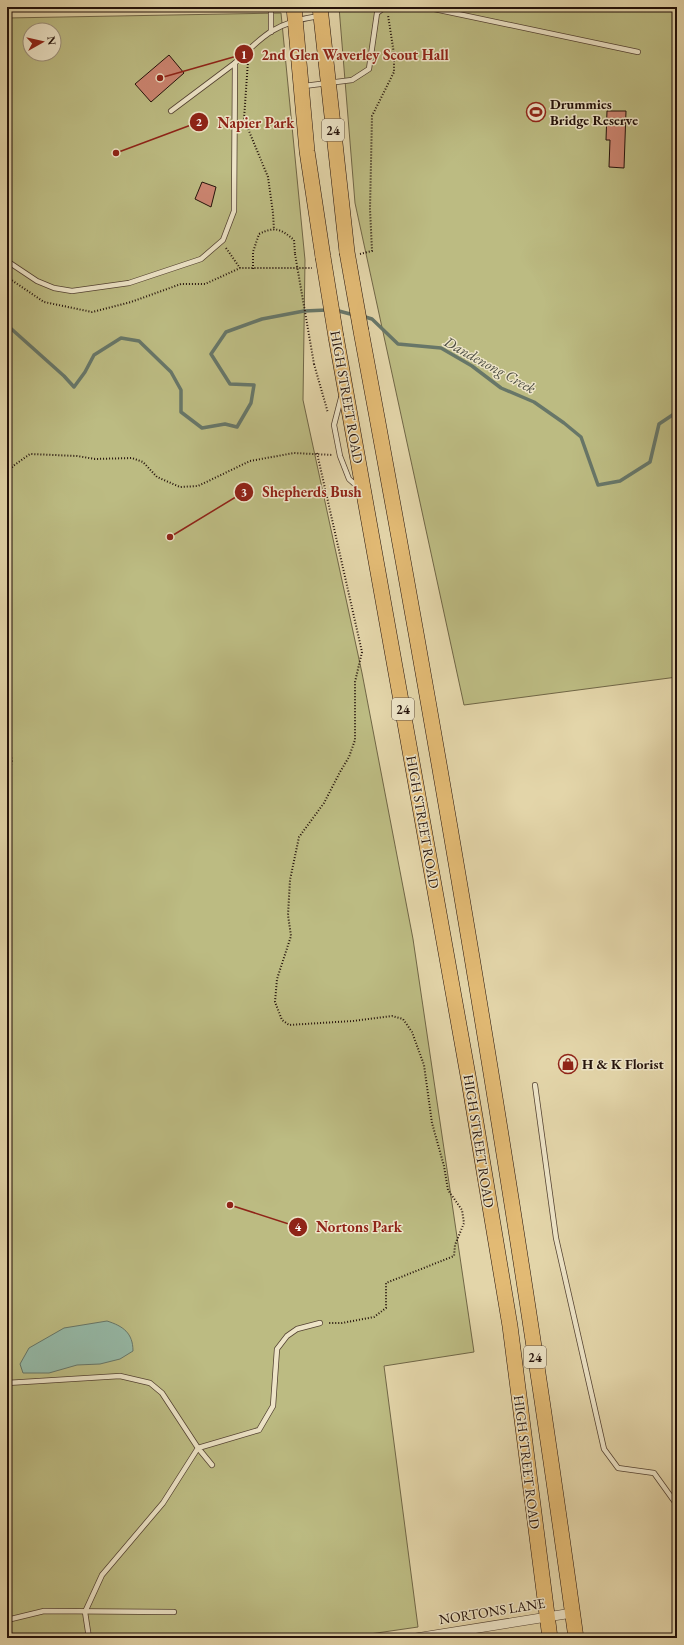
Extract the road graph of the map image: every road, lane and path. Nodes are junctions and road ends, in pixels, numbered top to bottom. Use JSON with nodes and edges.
{"nodes":[{"id":1,"x":271,"y":7,"type":"edge"},
{"id":2,"x":385,"y":7,"type":"edge"},
{"id":3,"x":425,"y":7,"type":"edge"},
{"id":4,"x":320,"y":11,"type":"edge"},
{"id":5,"x":295,"y":13,"type":"edge"},
{"id":6,"x":388,"y":15,"type":"dead end"},
{"id":7,"x":271,"y":32,"type":"junction"},
{"id":8,"x":248,"y":50,"type":"junction"},
{"id":9,"x":638,"y":52,"type":"dead end"},
{"id":10,"x":235,"y":62,"type":"junction"},
{"id":11,"x":328,"y":84,"type":"junction"},
{"id":12,"x":301,"y":87,"type":"junction"},
{"id":13,"x":171,"y":111,"type":"dead end"},
{"id":14,"x":274,"y":230,"type":"junction"},
{"id":15,"x":221,"y":242,"type":"junction"},
{"id":16,"x":353,"y":253,"type":"junction"},
{"id":17,"x":7,"y":262,"type":"edge"},
{"id":18,"x":320,"y":262,"type":"junction"},
{"id":19,"x":240,"y":268,"type":"junction"},
{"id":20,"x":253,"y":268,"type":"junction"},
{"id":21,"x":7,"y":277,"type":"edge"},
{"id":22,"x":345,"y":384,"type":"junction"},
{"id":23,"x":334,"y":425,"type":"junction"},
{"id":24,"x":317,"y":453,"type":"junction"},
{"id":25,"x":340,"y":456,"type":"junction"},
{"id":26,"x":7,"y":475,"type":"edge"},
{"id":27,"x":364,"y":492,"type":"junction"},
{"id":28,"x":7,"y":725,"type":"edge"},
{"id":29,"x":7,"y":770,"type":"edge"},
{"id":30,"x":492,"y":1077,"type":"junction"},
{"id":31,"x":469,"y":1081,"type":"junction"},
{"id":32,"x":535,"y":1085,"type":"dead end"},
{"id":33,"x":320,"y":1323,"type":"joint"},
{"id":34,"x":7,"y":1383,"type":"edge"},
{"id":35,"x":198,"y":1448,"type":"junction"},
{"id":36,"x":212,"y":1465,"type":"dead end"},
{"id":37,"x":677,"y":1505,"type":"edge"},
{"id":38,"x":86,"y":1612,"type":"junction"},
{"id":39,"x":174,"y":1612,"type":"dead end"},
{"id":40,"x":572,"y":1613,"type":"junction"},
{"id":41,"x":547,"y":1616,"type":"junction"},
{"id":42,"x":7,"y":1620,"type":"edge"},
{"id":43,"x":89,"y":1638,"type":"edge"},
{"id":44,"x":416,"y":1638,"type":"edge"},
{"id":45,"x":550,"y":1638,"type":"edge"},
{"id":46,"x":576,"y":1638,"type":"edge"}],
"edges":[{"from":1,"to":7,"type":"lane"},
{"from":2,"to":11,"type":"lane"},
{"from":3,"to":9,"type":"lane"},
{"from":4,"to":5,"type":"lane"},
{"from":4,"to":11,"type":"main road","name":"HIGH STREET ROAD","number":"24"},
{"from":5,"to":7,"type":"lane"},
{"from":5,"to":12,"type":"main road","name":"HIGH STREET ROAD","number":"24"},
{"from":6,"to":16,"type":"path"},
{"from":7,"to":8,"type":"lane"},
{"from":8,"to":10,"type":"lane"},
{"from":8,"to":14,"type":"path"},
{"from":10,"to":13,"type":"lane"},
{"from":10,"to":15,"type":"lane"},
{"from":11,"to":12,"type":"lane"},
{"from":11,"to":16,"type":"main road","name":"HIGH STREET ROAD","number":"24"},
{"from":12,"to":18,"type":"main road","name":"HIGH STREET ROAD","number":"24"},
{"from":14,"to":20,"type":"path"},
{"from":14,"to":23,"type":"path","bridge":true},
{"from":15,"to":17,"type":"lane"},
{"from":15,"to":19,"type":"path"},
{"from":16,"to":30,"type":"main road","name":"HIGH STREET ROAD","number":"24","bridge":true},
{"from":18,"to":20,"type":"path"},
{"from":18,"to":22,"type":"main road","name":"HIGH STREET ROAD","number":"24","bridge":true},
{"from":19,"to":20,"type":"path"},
{"from":19,"to":21,"type":"path"},
{"from":22,"to":23,"type":"lane"},
{"from":22,"to":27,"type":"main road","name":"HIGH STREET ROAD","number":"24"},
{"from":23,"to":25,"type":"lane"},
{"from":24,"to":25,"type":"path"},
{"from":24,"to":26,"type":"path"},
{"from":24,"to":33,"type":"path"},
{"from":25,"to":27,"type":"lane"},
{"from":27,"to":31,"type":"main road","name":"HIGH STREET ROAD","number":"24"},
{"from":28,"to":29,"type":"path"},
{"from":30,"to":31,"type":"main road"},
{"from":30,"to":40,"type":"main road","name":"HIGH STREET ROAD","number":"24"},
{"from":31,"to":41,"type":"main road","name":"HIGH STREET ROAD","number":"24"},
{"from":32,"to":37,"type":"lane"},
{"from":33,"to":35,"type":"lane"},
{"from":34,"to":35,"type":"lane"},
{"from":35,"to":36,"type":"lane"},
{"from":35,"to":38,"type":"lane"},
{"from":38,"to":39,"type":"lane"},
{"from":38,"to":42,"type":"lane"},
{"from":38,"to":43,"type":"lane"},
{"from":40,"to":41,"type":"street","name":"NORTONS LANE"},
{"from":40,"to":46,"type":"main road","name":"HIGH STREET ROAD","number":"24"},
{"from":41,"to":44,"type":"street","name":"NORTONS LANE"},
{"from":41,"to":45,"type":"main road","name":"HIGH STREET ROAD","number":"24"}]}
